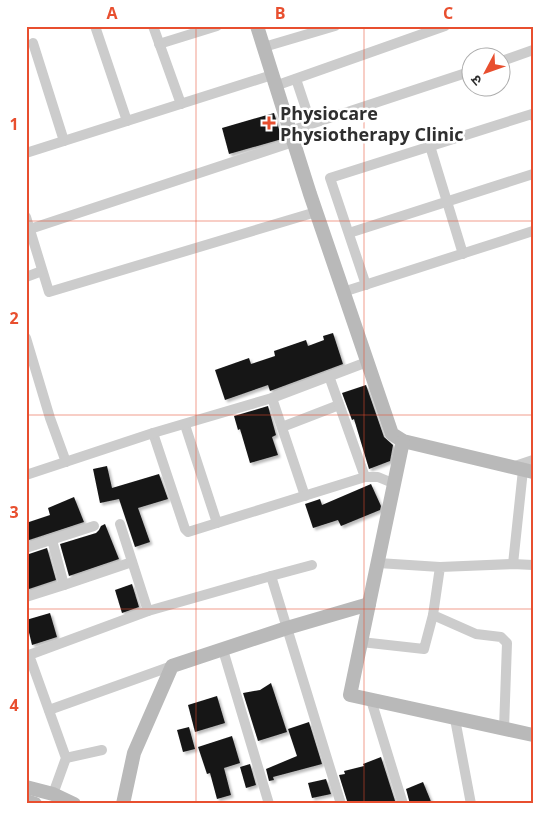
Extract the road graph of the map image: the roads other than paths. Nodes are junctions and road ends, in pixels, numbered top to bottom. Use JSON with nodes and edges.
{"nodes":[{"id":1,"x":94,"y":26,"type":"edge"},
{"id":2,"x":153,"y":26,"type":"edge"},
{"id":3,"x":217,"y":26,"type":"edge"},
{"id":4,"x":257,"y":26,"type":"edge"},
{"id":5,"x":335,"y":26,"type":"edge"},
{"id":6,"x":445,"y":26,"type":"edge"},
{"id":7,"x":33,"y":43,"type":"dead end"},
{"id":8,"x":159,"y":44,"type":"junction"},
{"id":9,"x":264,"y":47,"type":"junction"},
{"id":10,"x":533,"y":50,"type":"edge"},
{"id":11,"x":512,"y":57,"type":"edge"},
{"id":12,"x":462,"y":74,"type":"edge"},
{"id":13,"x":296,"y":79,"type":"junction"},
{"id":14,"x":274,"y":81,"type":"junction"},
{"id":15,"x":181,"y":104,"type":"junction"},
{"id":16,"x":533,"y":116,"type":"edge"},
{"id":17,"x":127,"y":121,"type":"junction"},
{"id":18,"x":311,"y":124,"type":"junction"},
{"id":19,"x":291,"y":136,"type":"junction"},
{"id":20,"x":64,"y":141,"type":"junction"},
{"id":21,"x":430,"y":146,"type":"junction"},
{"id":22,"x":26,"y":153,"type":"edge"},
{"id":23,"x":533,"y":174,"type":"edge"},
{"id":24,"x":447,"y":201,"type":"junction"},
{"id":25,"x":316,"y":212,"type":"junction"},
{"id":26,"x":26,"y":218,"type":"edge"},
{"id":27,"x":30,"y":229,"type":"junction"},
{"id":28,"x":533,"y":231,"type":"edge"},
{"id":29,"x":348,"y":233,"type":"junction"},
{"id":30,"x":463,"y":254,"type":"junction"},
{"id":31,"x":42,"y":270,"type":"junction"},
{"id":32,"x":26,"y":277,"type":"edge"},
{"id":33,"x":366,"y":285,"type":"junction"},
{"id":34,"x":343,"y":292,"type":"junction"},
{"id":35,"x":26,"y":338,"type":"edge"},
{"id":36,"x":367,"y":362,"type":"junction"},
{"id":37,"x":329,"y":376,"type":"junction"},
{"id":38,"x":272,"y":398,"type":"junction"},
{"id":39,"x":339,"y":405,"type":"junction"},
{"id":40,"x":185,"y":424,"type":"junction"},
{"id":41,"x":282,"y":427,"type":"junction"},
{"id":42,"x":153,"y":433,"type":"junction"},
{"id":43,"x":404,"y":441,"type":"junction"},
{"id":44,"x":66,"y":462,"type":"junction"},
{"id":45,"x":525,"y":467,"type":"edge"},
{"id":46,"x":26,"y":475,"type":"edge"},
{"id":47,"x":365,"y":477,"type":"junction"},
{"id":48,"x":395,"y":484,"type":"junction"},
{"id":49,"x":305,"y":496,"type":"junction"},
{"id":50,"x":217,"y":523,"type":"junction"},
{"id":51,"x":120,"y":524,"type":"dead end"},
{"id":52,"x":94,"y":526,"type":"dead end"},
{"id":53,"x":52,"y":540,"type":"junction"},
{"id":54,"x":26,"y":548,"type":"edge"},
{"id":55,"x":132,"y":562,"type":"junction"},
{"id":56,"x":378,"y":563,"type":"junction"},
{"id":57,"x":513,"y":564,"type":"junction"},
{"id":58,"x":312,"y":565,"type":"dead end"},
{"id":59,"x":533,"y":565,"type":"edge"},
{"id":60,"x":440,"y":567,"type":"junction"},
{"id":61,"x":271,"y":576,"type":"junction"},
{"id":62,"x":64,"y":585,"type":"junction"},
{"id":63,"x":26,"y":597,"type":"edge"},
{"id":64,"x":369,"y":604,"type":"junction"},
{"id":65,"x":148,"y":611,"type":"junction"},
{"id":66,"x":433,"y":615,"type":"junction"},
{"id":67,"x":287,"y":628,"type":"junction"},
{"id":68,"x":361,"y":642,"type":"junction"},
{"id":69,"x":223,"y":650,"type":"junction"},
{"id":70,"x":172,"y":666,"type":"junction"},
{"id":71,"x":371,"y":700,"type":"junction"},
{"id":72,"x":49,"y":710,"type":"junction"},
{"id":73,"x":455,"y":719,"type":"junction"},
{"id":74,"x":504,"y":729,"type":"junction"},
{"id":75,"x":533,"y":735,"type":"edge"},
{"id":76,"x":102,"y":750,"type":"dead end"},
{"id":77,"x":66,"y":758,"type":"junction"},
{"id":78,"x":26,"y":787,"type":"edge"},
{"id":79,"x":53,"y":794,"type":"junction"},
{"id":80,"x":26,"y":801,"type":"edge"},
{"id":81,"x":35,"y":804,"type":"edge"},
{"id":82,"x":74,"y":804,"type":"edge"},
{"id":83,"x":123,"y":804,"type":"edge"},
{"id":84,"x":269,"y":804,"type":"edge"},
{"id":85,"x":341,"y":804,"type":"edge"},
{"id":86,"x":403,"y":804,"type":"edge"},
{"id":87,"x":471,"y":804,"type":"edge"}],
"edges":[{"from":1,"to":17,"type":"street"},
{"from":2,"to":8,"type":"street"},
{"from":3,"to":8,"type":"street"},
{"from":4,"to":9,"type":"street"},
{"from":5,"to":9,"type":"street"},
{"from":6,"to":13,"type":"street"},
{"from":7,"to":20,"type":"street"},
{"from":8,"to":15,"type":"street"},
{"from":9,"to":14,"type":"street"},
{"from":10,"to":11,"type":"street"},
{"from":12,"to":18,"type":"street"},
{"from":13,"to":14,"type":"street"},
{"from":13,"to":18,"type":"street"},
{"from":14,"to":15,"type":"street"},
{"from":14,"to":19,"type":"street"},
{"from":15,"to":17,"type":"street"},
{"from":16,"to":21,"type":"street"},
{"from":17,"to":20,"type":"street"},
{"from":18,"to":19,"type":"street"},
{"from":19,"to":25,"type":"street"},
{"from":19,"to":27,"type":"street"},
{"from":20,"to":22,"type":"street"},
{"from":21,"to":24,"type":"street"},
{"from":21,"to":29,"type":"street"},
{"from":23,"to":24,"type":"street"},
{"from":24,"to":29,"type":"street"},
{"from":24,"to":30,"type":"street"},
{"from":25,"to":31,"type":"street"},
{"from":25,"to":34,"type":"street"},
{"from":26,"to":27,"type":"street"},
{"from":27,"to":31,"type":"street"},
{"from":28,"to":30,"type":"street"},
{"from":29,"to":33,"type":"street"},
{"from":30,"to":33,"type":"street"},
{"from":31,"to":32,"type":"street"},
{"from":33,"to":34,"type":"street"},
{"from":34,"to":36,"type":"street"},
{"from":35,"to":44,"type":"street"},
{"from":36,"to":37,"type":"street"},
{"from":36,"to":43,"type":"street"},
{"from":37,"to":38,"type":"street"},
{"from":37,"to":39,"type":"street"},
{"from":38,"to":40,"type":"street"},
{"from":38,"to":41,"type":"street"},
{"from":39,"to":41,"type":"street"},
{"from":39,"to":47,"type":"street"},
{"from":40,"to":42,"type":"street"},
{"from":40,"to":50,"type":"street"},
{"from":41,"to":49,"type":"street"},
{"from":42,"to":44,"type":"street"},
{"from":42,"to":50,"type":"street"},
{"from":43,"to":45,"type":"street"},
{"from":43,"to":48,"type":"street"},
{"from":44,"to":46,"type":"street"},
{"from":45,"to":57,"type":"street"},
{"from":47,"to":48,"type":"street"},
{"from":47,"to":49,"type":"street"},
{"from":48,"to":56,"type":"street"},
{"from":49,"to":50,"type":"street"},
{"from":51,"to":55,"type":"street"},
{"from":52,"to":53,"type":"street"},
{"from":53,"to":54,"type":"street"},
{"from":53,"to":62,"type":"street"},
{"from":55,"to":62,"type":"street"},
{"from":55,"to":65,"type":"street"},
{"from":56,"to":60,"type":"street"},
{"from":56,"to":64,"type":"street"},
{"from":57,"to":59,"type":"street"},
{"from":57,"to":60,"type":"street"},
{"from":58,"to":61,"type":"street"},
{"from":60,"to":66,"type":"street"},
{"from":61,"to":65,"type":"street"},
{"from":61,"to":67,"type":"street"},
{"from":62,"to":63,"type":"street"},
{"from":64,"to":67,"type":"street"},
{"from":64,"to":68,"type":"street"},
{"from":65,"to":72,"type":"street"},
{"from":66,"to":68,"type":"street"},
{"from":66,"to":74,"type":"street"},
{"from":67,"to":69,"type":"street"},
{"from":67,"to":85,"type":"street"},
{"from":68,"to":71,"type":"street"},
{"from":69,"to":70,"type":"street"},
{"from":69,"to":84,"type":"street"},
{"from":70,"to":72,"type":"street"},
{"from":70,"to":83,"type":"street"},
{"from":71,"to":73,"type":"street"},
{"from":71,"to":86,"type":"street"},
{"from":72,"to":77,"type":"street"},
{"from":73,"to":74,"type":"street"},
{"from":73,"to":87,"type":"street"},
{"from":74,"to":75,"type":"street"},
{"from":76,"to":77,"type":"street"},
{"from":77,"to":79,"type":"street"},
{"from":78,"to":79,"type":"street"},
{"from":79,"to":82,"type":"street"},
{"from":80,"to":81,"type":"street"}]}
